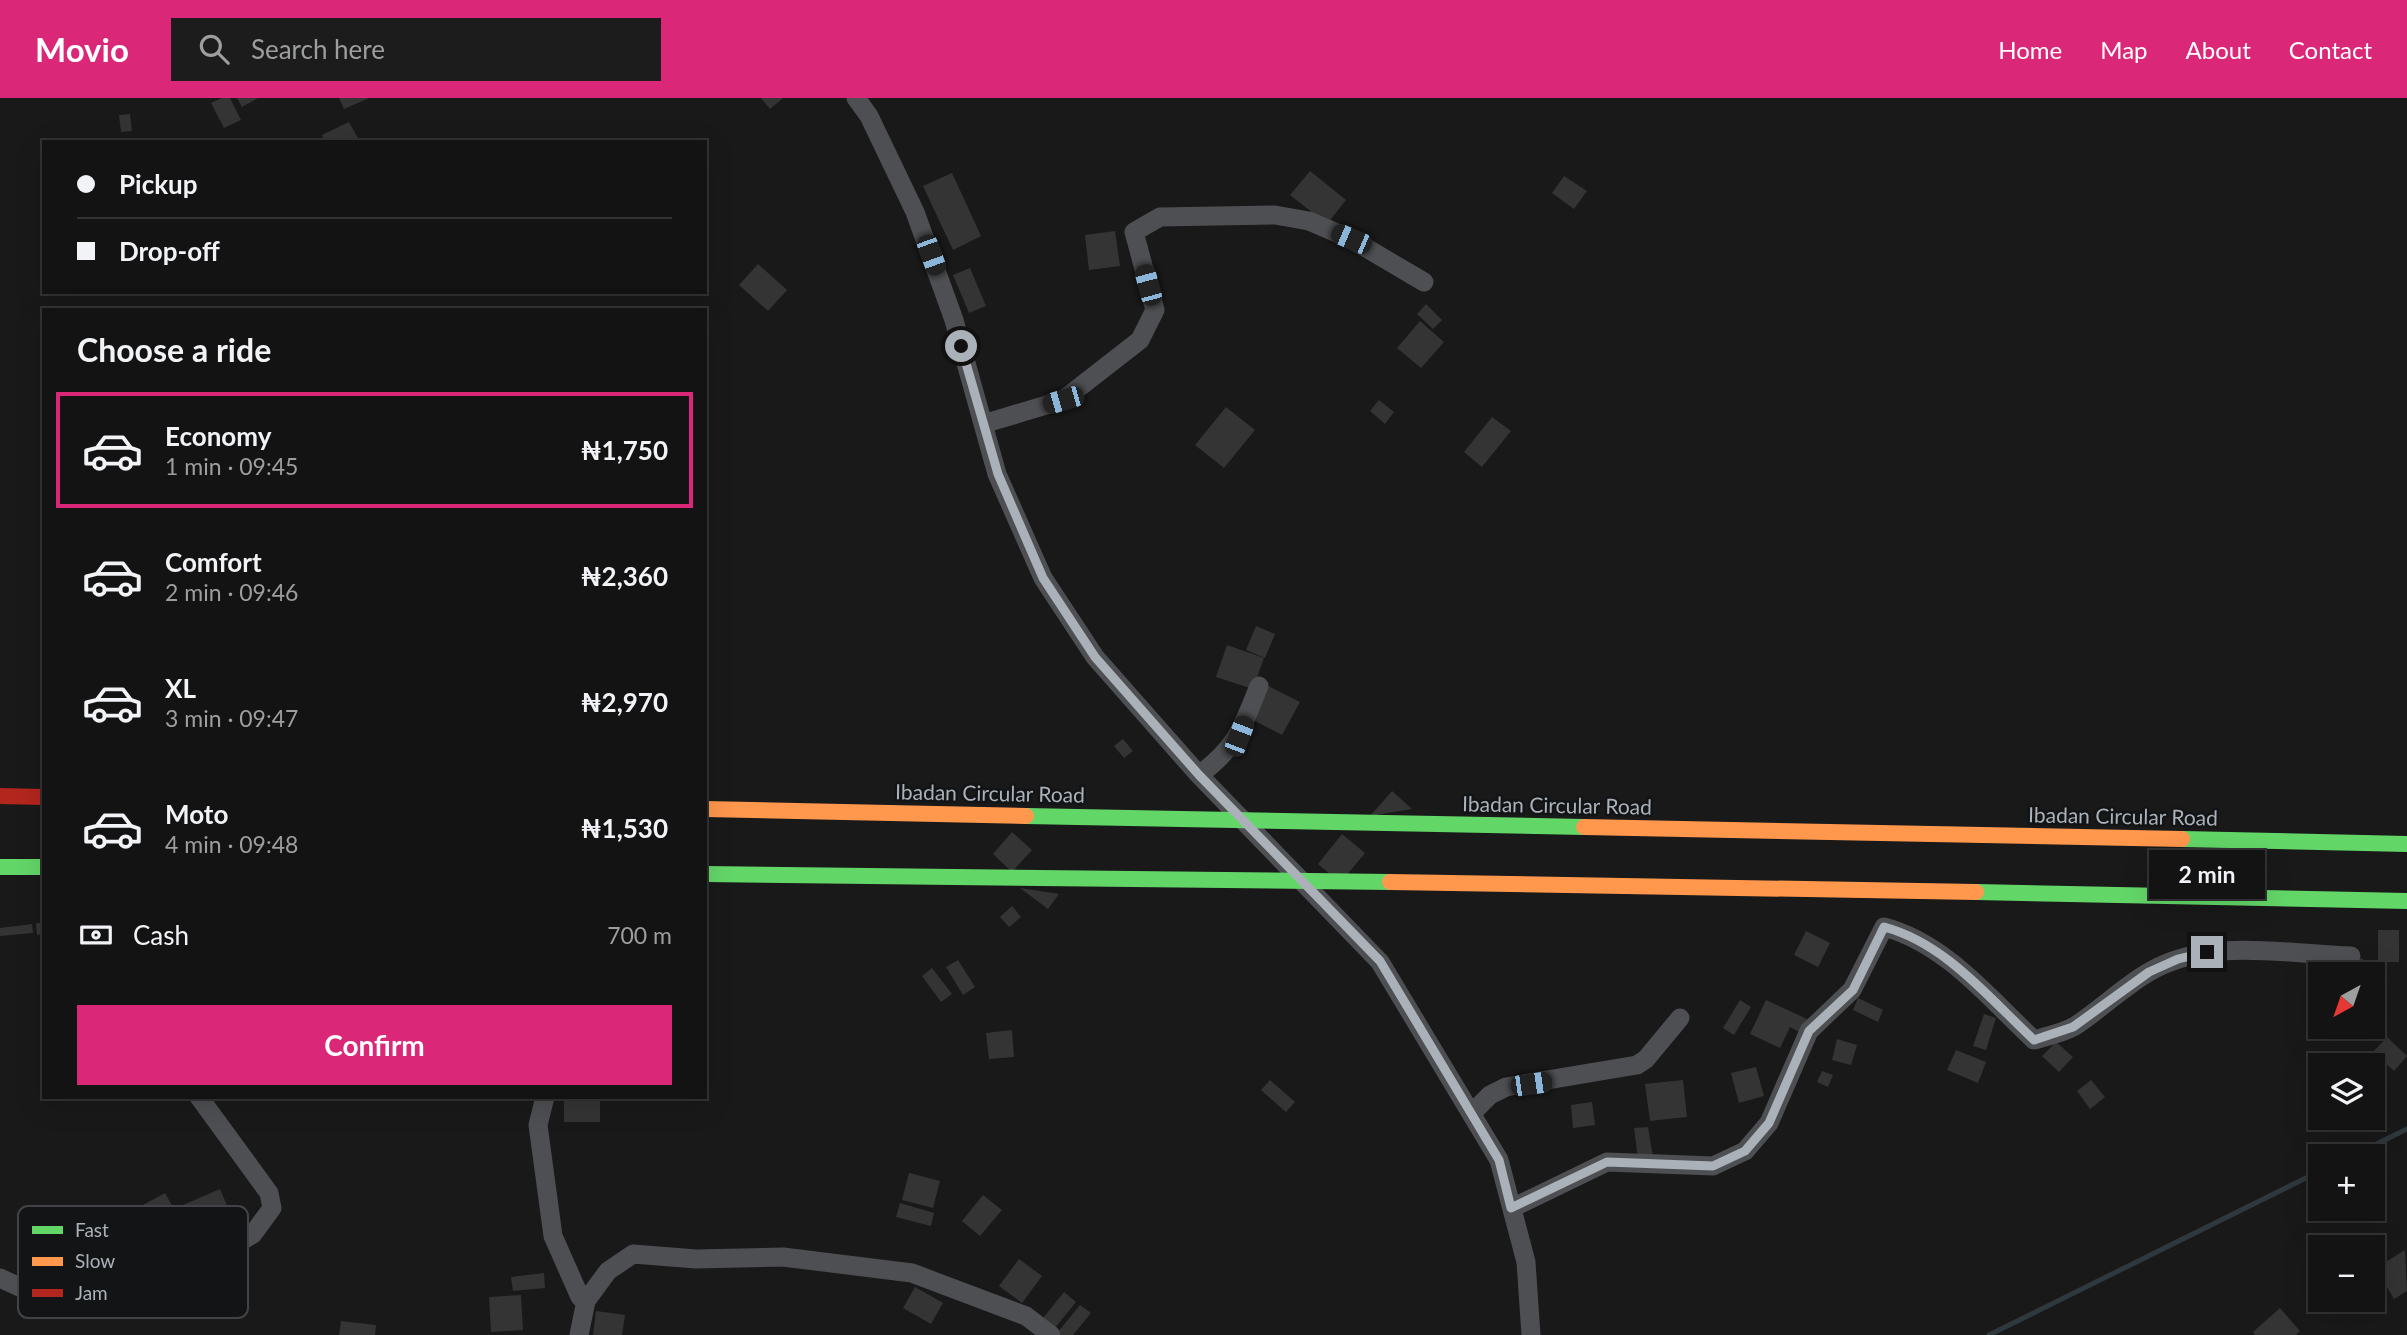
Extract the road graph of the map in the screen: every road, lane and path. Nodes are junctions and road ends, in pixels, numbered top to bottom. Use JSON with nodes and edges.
{"nodes":[{"id":1,"x":856,"y":98,"type":"edge"},
{"id":2,"x":1424,"y":282,"type":"dead end"},
{"id":3,"x":983,"y":424,"type":"junction"},
{"id":4,"x":1259,"y":686,"type":"dead end"},
{"id":5,"x":1199,"y":775,"type":"junction"},
{"id":6,"x":0,"y":796,"type":"edge"},
{"id":7,"x":42,"y":797,"type":"edge"},
{"id":8,"x":707,"y":810,"type":"edge"},
{"id":9,"x":2407,"y":844,"type":"edge"},
{"id":10,"x":0,"y":867,"type":"edge"},
{"id":11,"x":42,"y":867,"type":"edge"},
{"id":12,"x":707,"y":874,"type":"edge"},
{"id":13,"x":2407,"y":901,"type":"edge"},
{"id":14,"x":2351,"y":956,"type":"dead end"},
{"id":15,"x":1680,"y":1017,"type":"dead end"},
{"id":16,"x":200,"y":1099,"type":"edge"},
{"id":17,"x":544,"y":1099,"type":"edge"},
{"id":18,"x":1472,"y":1113,"type":"junction"},
{"id":19,"x":1511,"y":1208,"type":"junction"},
{"id":20,"x":248,"y":1237,"type":"edge"},
{"id":21,"x":0,"y":1278,"type":"edge"},
{"id":22,"x":18,"y":1286,"type":"edge"},
{"id":23,"x":586,"y":1301,"type":"junction"},
{"id":24,"x":579,"y":1335,"type":"edge"},
{"id":25,"x":1051,"y":1335,"type":"edge"},
{"id":26,"x":1531,"y":1335,"type":"edge"}],
"edges":[{"from":1,"to":3,"type":"street"},
{"from":2,"to":3,"type":"street"},
{"from":3,"to":5,"type":"street"},
{"from":4,"to":5,"type":"street"},
{"from":5,"to":18,"type":"street"},
{"from":6,"to":7,"type":"highway"},
{"from":8,"to":9,"type":"highway","name":"Ibadan Circular Road"},
{"from":10,"to":11,"type":"highway"},
{"from":12,"to":13,"type":"highway"},
{"from":14,"to":19,"type":"street"},
{"from":15,"to":18,"type":"street"},
{"from":16,"to":20,"type":"street"},
{"from":17,"to":23,"type":"street"},
{"from":18,"to":19,"type":"street"},
{"from":19,"to":26,"type":"street"},
{"from":21,"to":22,"type":"street"},
{"from":23,"to":24,"type":"street"},
{"from":23,"to":25,"type":"street"}]}
